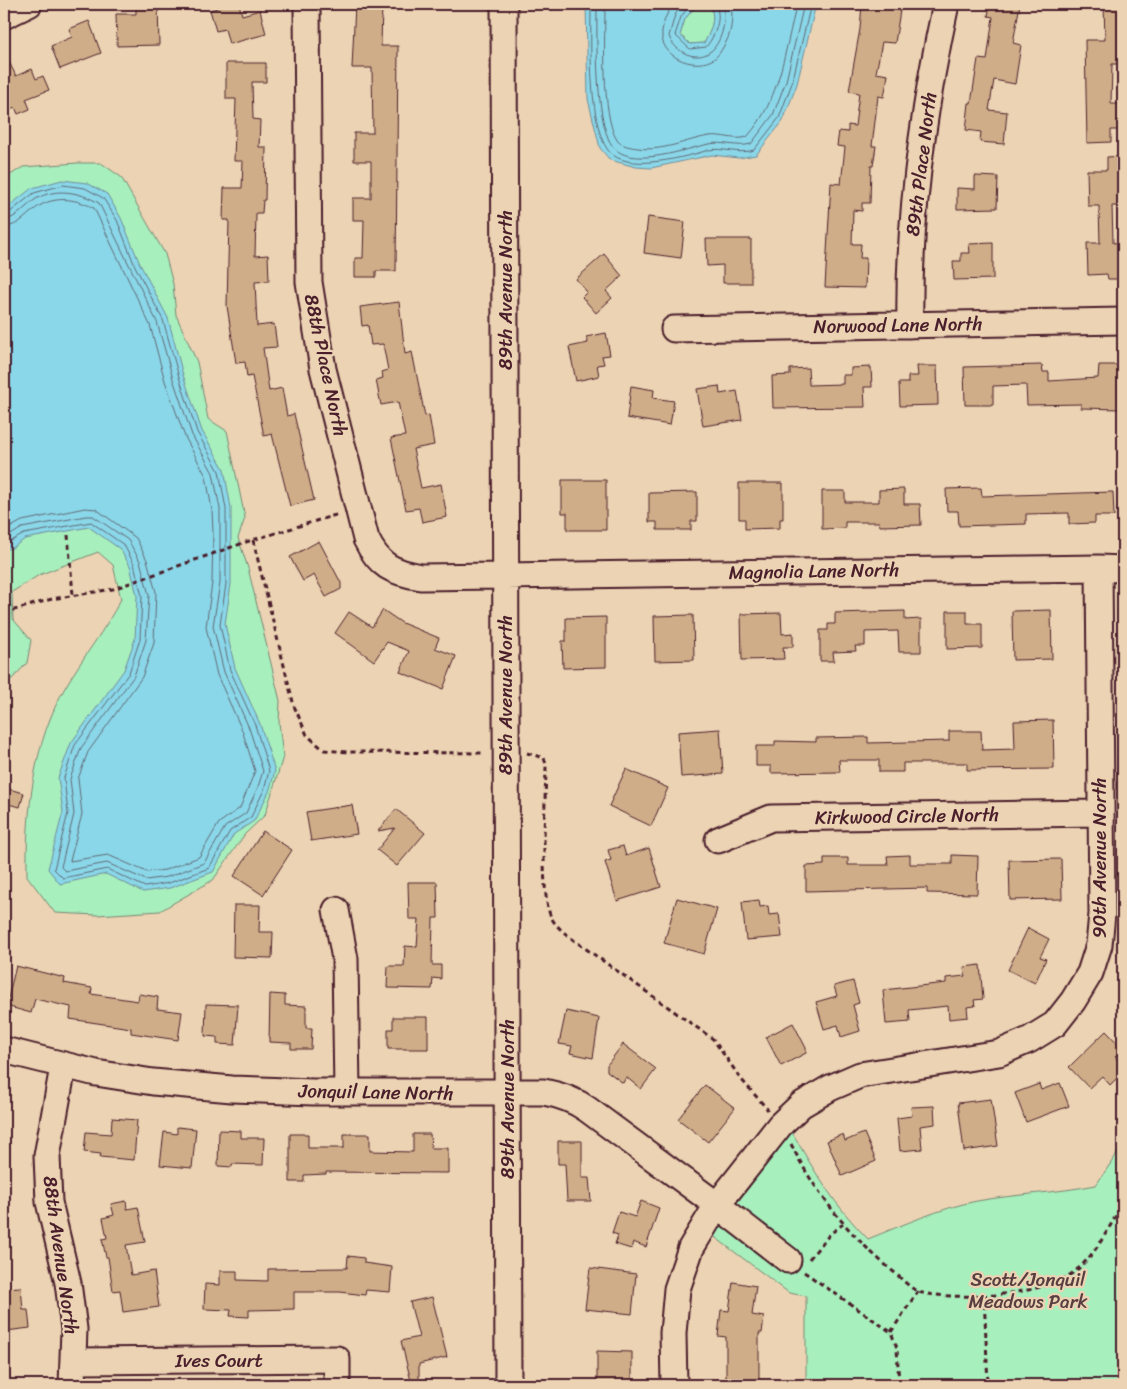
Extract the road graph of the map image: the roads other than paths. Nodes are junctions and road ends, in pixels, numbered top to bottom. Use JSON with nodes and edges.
{"nodes":[{"id":1,"x":29,"y":4,"type":"edge"},
{"id":2,"x":307,"y":4,"type":"edge"},
{"id":3,"x":504,"y":4,"type":"edge"},
{"id":4,"x":946,"y":4,"type":"edge"},
{"id":5,"x":4,"y":16,"type":"edge"},
{"id":6,"x":1123,"y":322,"type":"edge"},
{"id":7,"x":910,"y":325,"type":"junction"},
{"id":8,"x":674,"y":329,"type":"dead end"},
{"id":9,"x":1099,"y":568,"type":"junction"},
{"id":10,"x":1123,"y":570,"type":"edge"},
{"id":11,"x":505,"y":575,"type":"junction"},
{"id":12,"x":1100,"y":813,"type":"junction"},
{"id":13,"x":718,"y":840,"type":"dead end"},
{"id":14,"x":336,"y":910,"type":"dead end"},
{"id":15,"x":4,"y":1050,"type":"edge"},
{"id":16,"x":63,"y":1067,"type":"junction"},
{"id":17,"x":347,"y":1091,"type":"junction"},
{"id":18,"x":507,"y":1092,"type":"junction"},
{"id":19,"x":717,"y":1205,"type":"junction"},
{"id":20,"x":794,"y":1265,"type":"road end"},
{"id":21,"x":74,"y":1361,"type":"junction"},
{"id":22,"x":72,"y":1385,"type":"edge"},
{"id":23,"x":337,"y":1385,"type":"edge"},
{"id":24,"x":508,"y":1385,"type":"edge"},
{"id":25,"x":674,"y":1385,"type":"edge"}],
"edges":[{"from":1,"to":5,"type":"street"},
{"from":2,"to":11,"type":"street","name":"88th Place North"},
{"from":3,"to":11,"type":"street","name":"89th Avenue North"},
{"from":4,"to":7,"type":"street","name":"89th Place North"},
{"from":6,"to":7,"type":"street","name":"Norwood Lane North"},
{"from":7,"to":8,"type":"street","name":"Norwood Lane North"},
{"from":9,"to":10,"type":"street","name":"Magnolia Lane North"},
{"from":9,"to":11,"type":"street","name":"Magnolia Lane North"},
{"from":9,"to":12,"type":"street","name":"90th Avenue North"},
{"from":11,"to":18,"type":"street","name":"89th Avenue North"},
{"from":12,"to":13,"type":"street","name":"Kirkwood Circle North"},
{"from":12,"to":19,"type":"street","name":"90th Avenue North"},
{"from":14,"to":17,"type":"street"},
{"from":15,"to":16,"type":"street","name":"Jonquil Lane North"},
{"from":16,"to":17,"type":"street","name":"Jonquil Lane North"},
{"from":16,"to":21,"type":"street","name":"88th Avenue North"},
{"from":17,"to":18,"type":"street","name":"Jonquil Lane North"},
{"from":18,"to":19,"type":"street","name":"Jonquil Lane North"},
{"from":18,"to":24,"type":"street","name":"89th Avenue North"},
{"from":19,"to":20,"type":"street","name":"Jonquil Lane North"},
{"from":19,"to":25,"type":"street","name":"90th Avenue North"},
{"from":21,"to":22,"type":"street","name":"88th Avenue North"},
{"from":21,"to":23,"type":"street","name":"Ives Court"}]}
